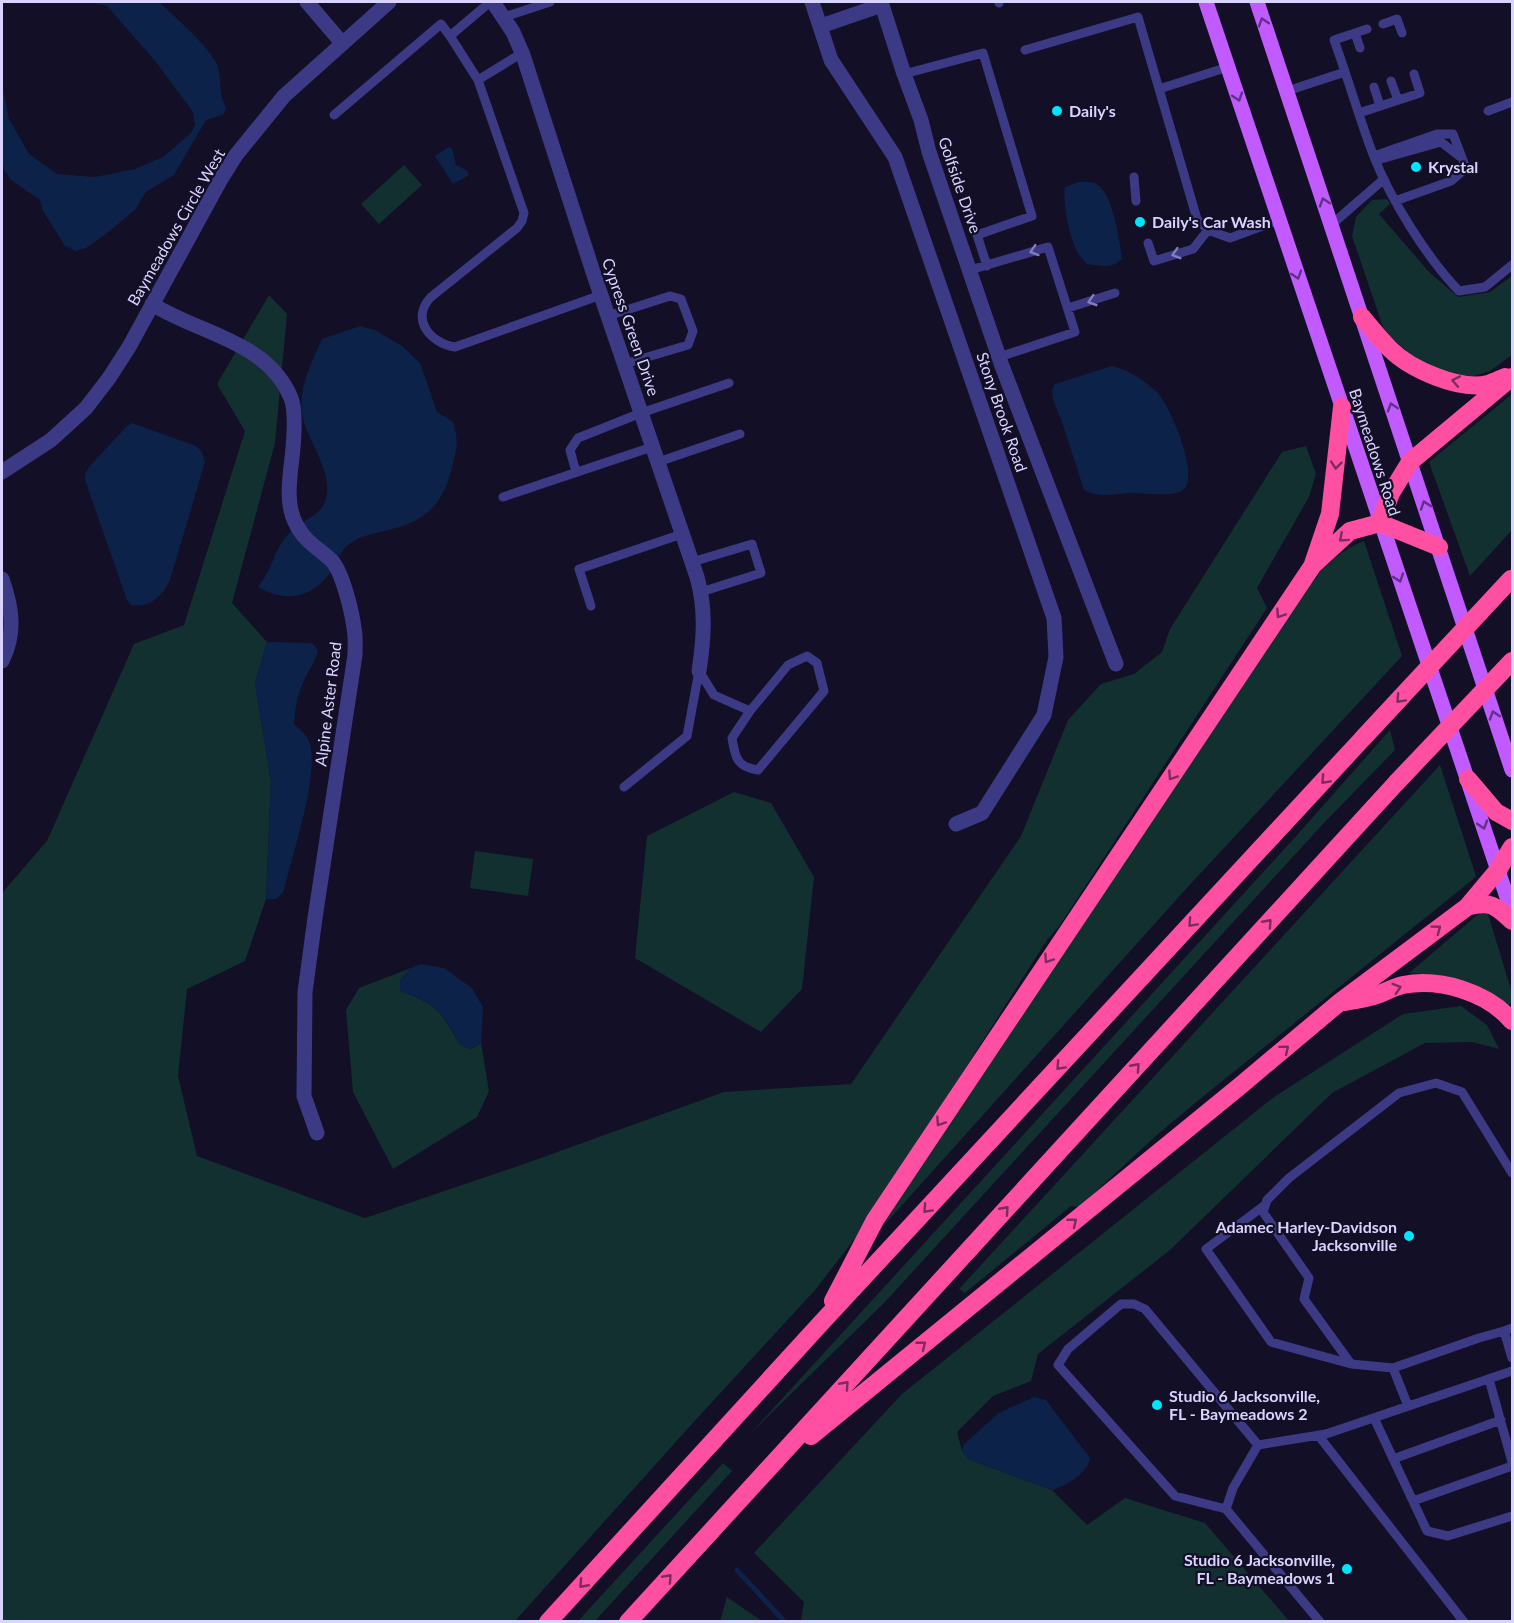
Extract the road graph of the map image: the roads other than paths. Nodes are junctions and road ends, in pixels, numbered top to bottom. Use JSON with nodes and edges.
{"nodes":[{"id":1,"x":307,"y":2,"type":"edge"},
{"id":2,"x":389,"y":2,"type":"edge"},
{"id":3,"x":492,"y":2,"type":"edge"},
{"id":4,"x":550,"y":2,"type":"edge"},
{"id":5,"x":812,"y":2,"type":"edge"},
{"id":6,"x":1206,"y":2,"type":"edge"},
{"id":7,"x":1257,"y":2,"type":"edge"},
{"id":8,"x":881,"y":3,"type":"edge"},
{"id":9,"x":504,"y":17,"type":"junction"},
{"id":10,"x":1383,"y":24,"type":"dead end"},
{"id":11,"x":821,"y":26,"type":"junction"},
{"id":12,"x":1367,"y":29,"type":"dead end"},
{"id":13,"x":1355,"y":33,"type":"junction"},
{"id":14,"x":1402,"y":33,"type":"dead end"},
{"id":15,"x":450,"y":36,"type":"junction"},
{"id":16,"x":342,"y":43,"type":"junction"},
{"id":17,"x":1360,"y":48,"type":"dead end"},
{"id":18,"x":1025,"y":50,"type":"dead end"},
{"id":19,"x":522,"y":53,"type":"junction"},
{"id":20,"x":1228,"y":67,"type":"junction"},
{"id":21,"x":1346,"y":72,"type":"junction"},
{"id":22,"x":1414,"y":74,"type":"dead end"},
{"id":23,"x":903,"y":75,"type":"junction"},
{"id":24,"x":478,"y":80,"type":"junction"},
{"id":25,"x":1391,"y":81,"type":"dead end"},
{"id":26,"x":1374,"y":87,"type":"dead end"},
{"id":27,"x":1160,"y":89,"type":"junction"},
{"id":28,"x":1287,"y":91,"type":"junction"},
{"id":29,"x":1398,"y":100,"type":"junction"},
{"id":30,"x":1512,"y":102,"type":"edge"},
{"id":31,"x":1380,"y":106,"type":"junction"},
{"id":32,"x":1488,"y":111,"type":"dead end"},
{"id":33,"x":1359,"y":113,"type":"junction"},
{"id":34,"x":334,"y":115,"type":"dead end"},
{"id":35,"x":1375,"y":158,"type":"junction"},
{"id":36,"x":1134,"y":177,"type":"dead end"},
{"id":37,"x":1384,"y":180,"type":"junction"},
{"id":38,"x":1136,"y":201,"type":"dead end"},
{"id":39,"x":1395,"y":201,"type":"junction"},
{"id":40,"x":1279,"y":220,"type":"junction"},
{"id":41,"x":1331,"y":225,"type":"junction"},
{"id":42,"x":1208,"y":230,"type":"junction"},
{"id":43,"x":976,"y":235,"type":"junction"},
{"id":44,"x":960,"y":240,"type":"junction"},
{"id":45,"x":1148,"y":243,"type":"dead end"},
{"id":46,"x":1512,"y":265,"type":"edge"},
{"id":47,"x":987,"y":266,"type":"junction"},
{"id":48,"x":970,"y":270,"type":"junction"},
{"id":49,"x":1115,"y":293,"type":"dead end"},
{"id":50,"x":601,"y":295,"type":"junction"},
{"id":51,"x":152,"y":304,"type":"junction"},
{"id":52,"x":1068,"y":308,"type":"junction"},
{"id":53,"x":608,"y":316,"type":"junction"},
{"id":54,"x":1362,"y":317,"type":"junction"},
{"id":55,"x":999,"y":357,"type":"junction"},
{"id":56,"x":624,"y":364,"type":"junction"},
{"id":57,"x":1512,"y":375,"type":"edge"},
{"id":58,"x":729,"y":383,"type":"dead end"},
{"id":59,"x":1341,"y":407,"type":"junction"},
{"id":60,"x":640,"y":413,"type":"junction"},
{"id":61,"x":740,"y":434,"type":"dead end"},
{"id":62,"x":652,"y":447,"type":"junction"},
{"id":63,"x":657,"y":462,"type":"junction"},
{"id":64,"x":1410,"y":462,"type":"junction"},
{"id":65,"x":2,"y":472,"type":"edge"},
{"id":66,"x":576,"y":472,"type":"junction"},
{"id":67,"x":503,"y":497,"type":"dead end"},
{"id":68,"x":1380,"y":523,"type":"junction"},
{"id":69,"x":682,"y":534,"type":"junction"},
{"id":70,"x":1439,"y":547,"type":"junction"},
{"id":71,"x":692,"y":562,"type":"junction"},
{"id":72,"x":1313,"y":565,"type":"junction"},
{"id":73,"x":1512,"y":578,"type":"edge"},
{"id":74,"x":2,"y":579,"type":"edge"},
{"id":75,"x":701,"y":592,"type":"junction"},
{"id":76,"x":591,"y":606,"type":"dead end"},
{"id":77,"x":2,"y":661,"type":"edge"},
{"id":78,"x":1512,"y":661,"type":"edge"},
{"id":79,"x":1116,"y":664,"type":"dead end"},
{"id":80,"x":699,"y":671,"type":"junction"},
{"id":81,"x":750,"y":711,"type":"junction"},
{"id":82,"x":1512,"y":771,"type":"edge"},
{"id":83,"x":1468,"y":780,"type":"junction"},
{"id":84,"x":624,"y":787,"type":"dead end"},
{"id":85,"x":1512,"y":821,"type":"edge"},
{"id":86,"x":956,"y":824,"type":"dead end"},
{"id":87,"x":1512,"y":847,"type":"edge"},
{"id":88,"x":1498,"y":870,"type":"junction"},
{"id":89,"x":1467,"y":907,"type":"junction"},
{"id":90,"x":1512,"y":912,"type":"edge"},
{"id":91,"x":1512,"y":921,"type":"edge"},
{"id":92,"x":1340,"y":1002,"type":"junction"},
{"id":93,"x":1512,"y":1021,"type":"edge"},
{"id":94,"x":317,"y":1133,"type":"dead end"},
{"id":95,"x":1512,"y":1173,"type":"edge"},
{"id":96,"x":1265,"y":1205,"type":"junction"},
{"id":97,"x":822,"y":1322,"type":"junction"},
{"id":98,"x":1508,"y":1330,"type":"edge"},
{"id":99,"x":1512,"y":1358,"type":"edge"},
{"id":100,"x":1351,"y":1364,"type":"junction"},
{"id":101,"x":1393,"y":1368,"type":"junction"},
{"id":102,"x":1512,"y":1371,"type":"edge"},
{"id":103,"x":1490,"y":1379,"type":"junction"},
{"id":104,"x":1408,"y":1406,"type":"junction"},
{"id":105,"x":1374,"y":1418,"type":"junction"},
{"id":106,"x":1501,"y":1420,"type":"junction"},
{"id":107,"x":1318,"y":1435,"type":"junction"},
{"id":108,"x":1258,"y":1445,"type":"junction"},
{"id":109,"x":1393,"y":1459,"type":"junction"},
{"id":110,"x":1512,"y":1464,"type":"edge"},
{"id":111,"x":763,"y":1475,"type":"junction"},
{"id":112,"x":1413,"y":1502,"type":"junction"},
{"id":113,"x":1226,"y":1509,"type":"junction"},
{"id":114,"x":1512,"y":1516,"type":"edge"},
{"id":115,"x":548,"y":1622,"type":"edge"},
{"id":116,"x":628,"y":1622,"type":"edge"},
{"id":117,"x":1320,"y":1622,"type":"edge"},
{"id":118,"x":1464,"y":1622,"type":"edge"}],
"edges":[{"from":1,"to":16,"type":"street"},
{"from":2,"to":16,"type":"street","name":"Baymeadows Circle West"},
{"from":3,"to":9,"type":"street","name":"Cypress Green Drive"},
{"from":3,"to":15,"type":"lane"},
{"from":4,"to":9,"type":"lane"},
{"from":5,"to":11,"type":"street","name":"Stony Brook Road"},
{"from":6,"to":20,"type":"main road","name":"Baymeadows Road"},
{"from":28,"to":7,"type":"main road","name":"Baymeadows Road","one_way":true},
{"from":8,"to":11,"type":"street"},
{"from":8,"to":23,"type":"street","name":"Golfside Drive"},
{"from":9,"to":19,"type":"street","name":"Cypress Green Drive"},
{"from":10,"to":14,"type":"lane"},
{"from":11,"to":86,"type":"street","name":"Stony Brook Road"},
{"from":12,"to":13,"type":"lane"},
{"from":13,"to":17,"type":"lane"},
{"from":13,"to":21,"type":"lane"},
{"from":15,"to":24,"type":"lane"},
{"from":15,"to":34,"type":"lane"},
{"from":16,"to":51,"type":"street","name":"Baymeadows Circle West"},
{"from":18,"to":27,"type":"lane"},
{"from":19,"to":24,"type":"lane"},
{"from":19,"to":50,"type":"street","name":"Cypress Green Drive"},
{"from":20,"to":27,"type":"lane"},
{"from":20,"to":40,"type":"main road","name":"Baymeadows Road","one_way":true},
{"from":21,"to":28,"type":"lane"},
{"from":21,"to":33,"type":"lane"},
{"from":22,"to":29,"type":"lane"},
{"from":23,"to":43,"type":"lane"},
{"from":23,"to":44,"type":"street","name":"Golfside Drive"},
{"from":24,"to":50,"type":"lane"},
{"from":25,"to":29,"type":"lane"},
{"from":26,"to":31,"type":"lane"},
{"from":27,"to":42,"type":"lane"},
{"from":41,"to":28,"type":"main road","name":"Baymeadows Road","one_way":true},
{"from":29,"to":31,"type":"lane"},
{"from":30,"to":32,"type":"lane"},
{"from":31,"to":33,"type":"lane"},
{"from":33,"to":35,"type":"lane"},
{"from":35,"to":37,"type":"lane"},
{"from":35,"to":39,"type":"lane"},
{"from":36,"to":38,"type":"lane"},
{"from":37,"to":39,"type":"lane"},
{"from":37,"to":41,"type":"lane"},
{"from":39,"to":46,"type":"lane"},
{"from":40,"to":42,"type":"lane"},
{"from":40,"to":59,"type":"main road","name":"Baymeadows Road","one_way":true},
{"from":41,"to":54,"type":"main road","name":"Baymeadows Road"},
{"from":42,"to":45,"type":"lane","one_way":true},
{"from":43,"to":44,"type":"lane"},
{"from":43,"to":47,"type":"lane"},
{"from":44,"to":48,"type":"street","name":"Golfside Drive"},
{"from":47,"to":48,"type":"lane"},
{"from":52,"to":47,"type":"lane","one_way":true},
{"from":48,"to":55,"type":"street","name":"Golfside Drive"},
{"from":49,"to":52,"type":"lane","one_way":true},
{"from":50,"to":53,"type":"street","name":"Cypress Green Drive"},
{"from":51,"to":65,"type":"street","name":"Baymeadows Circle West"},
{"from":51,"to":94,"type":"street","name":"Alpine Aster Road"},
{"from":52,"to":55,"type":"lane"},
{"from":53,"to":56,"type":"street","name":"Cypress Green Drive"},
{"from":53,"to":56,"type":"lane"},
{"from":57,"to":54,"type":"highway","one_way":true},
{"from":64,"to":54,"type":"main road","name":"Baymeadows Road","one_way":true},
{"from":55,"to":79,"type":"street","name":"Golfside Drive"},
{"from":56,"to":60,"type":"street","name":"Cypress Green Drive"},
{"from":57,"to":64,"type":"highway"},
{"from":58,"to":60,"type":"lane"},
{"from":59,"to":68,"type":"main road","name":"Baymeadows Road"},
{"from":59,"to":72,"type":"highway","one_way":true},
{"from":60,"to":62,"type":"street","name":"Cypress Green Drive"},
{"from":60,"to":66,"type":"lane"},
{"from":61,"to":63,"type":"lane"},
{"from":62,"to":63,"type":"street","name":"Cypress Green Drive"},
{"from":62,"to":66,"type":"lane"},
{"from":63,"to":69,"type":"street","name":"Cypress Green Drive"},
{"from":64,"to":68,"type":"highway"},
{"from":70,"to":64,"type":"main road","name":"Baymeadows Road","one_way":true},
{"from":66,"to":67,"type":"lane"},
{"from":68,"to":70,"type":"highway"},
{"from":68,"to":72,"type":"highway","one_way":true},
{"from":68,"to":83,"type":"main road","name":"Baymeadows Road","one_way":true},
{"from":69,"to":71,"type":"street","name":"Cypress Green Drive"},
{"from":69,"to":76,"type":"lane"},
{"from":82,"to":70,"type":"main road","name":"Baymeadows Road","one_way":true},
{"from":71,"to":75,"type":"street","name":"Cypress Green Drive"},
{"from":71,"to":75,"type":"lane"},
{"from":72,"to":97,"type":"highway","one_way":true},
{"from":73,"to":97,"type":"highway","one_way":true,"bridge":true},
{"from":74,"to":77,"type":"street"},
{"from":75,"to":80,"type":"street","name":"Cypress Green Drive"},
{"from":111,"to":78,"type":"highway","one_way":true,"bridge":true},
{"from":80,"to":81,"type":"lane"},
{"from":80,"to":84,"type":"lane"},
{"from":81,"to":81,"type":"lane"},
{"from":83,"to":85,"type":"highway"},
{"from":83,"to":88,"type":"main road","name":"Baymeadows Road","one_way":true},
{"from":87,"to":88,"type":"highway"},
{"from":88,"to":89,"type":"highway"},
{"from":88,"to":90,"type":"main road","name":"Baymeadows Road"},
{"from":89,"to":91,"type":"highway"},
{"from":92,"to":89,"type":"highway","one_way":true},
{"from":92,"to":93,"type":"highway","one_way":true},
{"from":111,"to":92,"type":"highway","one_way":true},
{"from":95,"to":96,"type":"lane"},
{"from":96,"to":100,"type":"lane"},
{"from":96,"to":100,"type":"lane"},
{"from":97,"to":115,"type":"highway","one_way":true},
{"from":98,"to":99,"type":"lane"},
{"from":98,"to":101,"type":"lane"},
{"from":100,"to":101,"type":"lane"},
{"from":101,"to":104,"type":"lane"},
{"from":102,"to":103,"type":"lane"},
{"from":103,"to":104,"type":"lane"},
{"from":103,"to":106,"type":"lane"},
{"from":104,"to":105,"type":"lane"},
{"from":105,"to":107,"type":"lane"},
{"from":105,"to":109,"type":"lane"},
{"from":106,"to":109,"type":"lane"},
{"from":106,"to":110,"type":"lane"},
{"from":107,"to":108,"type":"lane"},
{"from":107,"to":118,"type":"lane"},
{"from":108,"to":113,"type":"lane"},
{"from":108,"to":113,"type":"lane"},
{"from":109,"to":112,"type":"lane"},
{"from":110,"to":112,"type":"lane"},
{"from":116,"to":111,"type":"highway","one_way":true},
{"from":112,"to":114,"type":"lane"},
{"from":113,"to":117,"type":"lane"}]}
